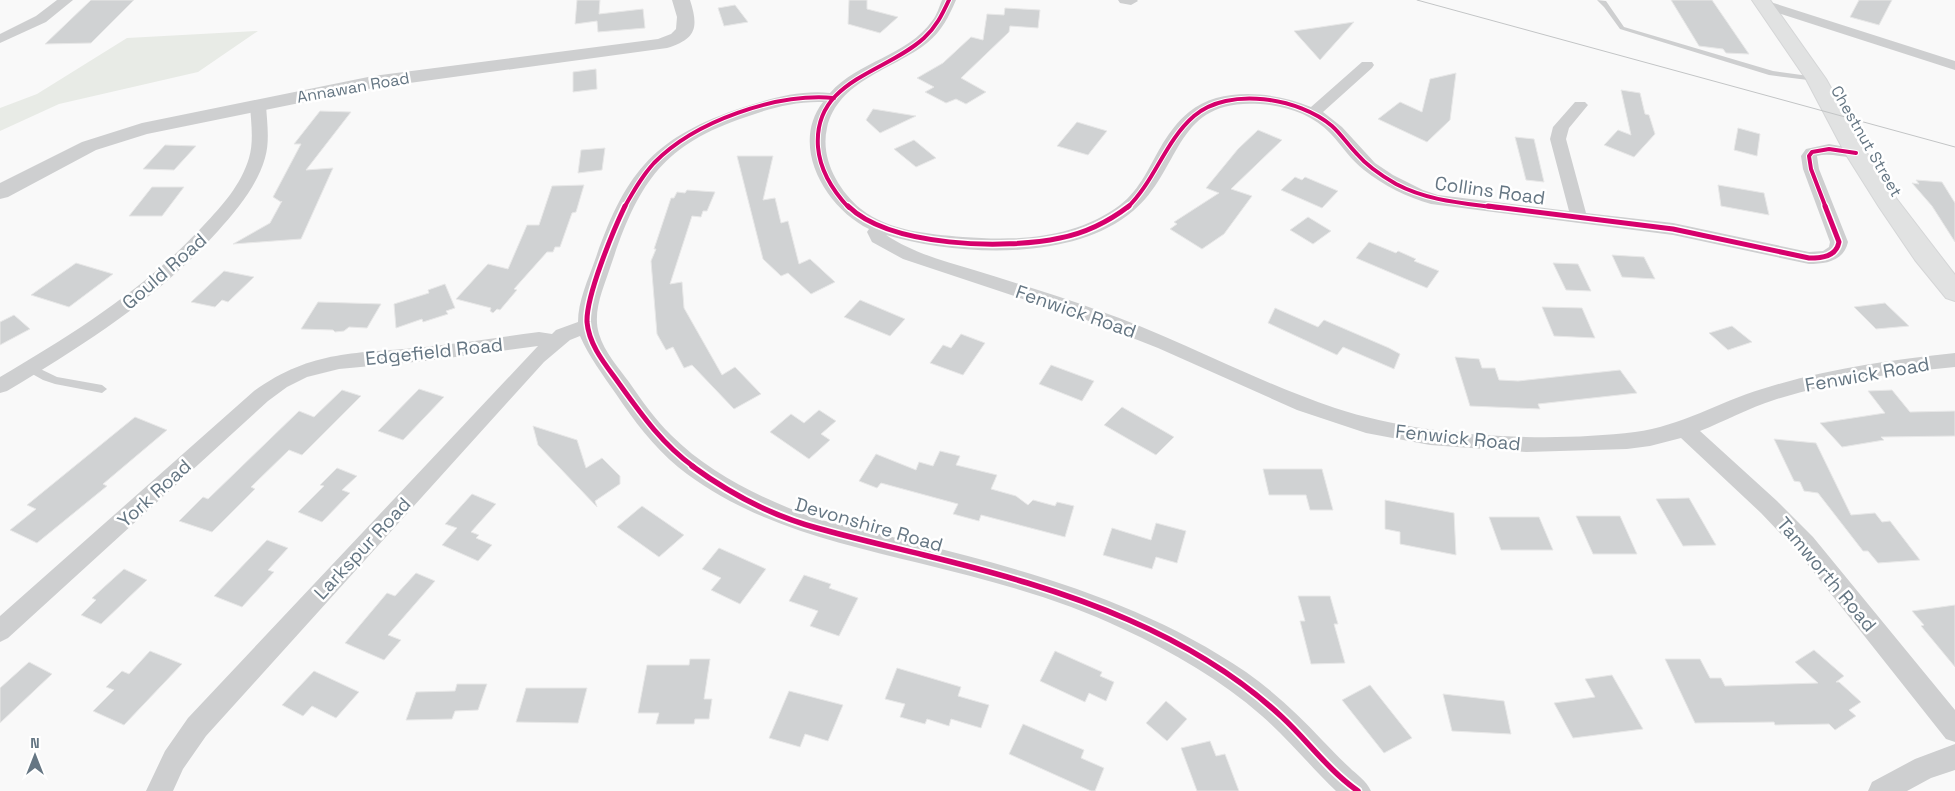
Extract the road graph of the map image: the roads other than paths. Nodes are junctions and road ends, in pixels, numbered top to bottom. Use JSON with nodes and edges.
{"nodes":[{"id":1,"x":66,"y":0,"type":"edge"},
{"id":2,"x":681,"y":0,"type":"edge"},
{"id":3,"x":949,"y":0,"type":"edge"},
{"id":4,"x":1600,"y":0,"type":"edge"},
{"id":5,"x":1763,"y":2,"type":"edge"},
{"id":6,"x":0,"y":39,"type":"edge"},
{"id":7,"x":1367,"y":64,"type":"dead end"},
{"id":8,"x":1955,"y":66,"type":"edge"},
{"id":9,"x":1816,"y":79,"type":"junction"},
{"id":10,"x":834,"y":98,"type":"junction"},
{"id":11,"x":258,"y":105,"type":"junction"},
{"id":12,"x":1580,"y":105,"type":"dead end"},
{"id":13,"x":1313,"y":113,"type":"junction"},
{"id":14,"x":1856,"y":153,"type":"junction"},
{"id":15,"x":0,"y":192,"type":"edge"},
{"id":16,"x":1579,"y":217,"type":"junction"},
{"id":17,"x":879,"y":226,"type":"junction"},
{"id":18,"x":1955,"y":292,"type":"edge"},
{"id":19,"x":587,"y":326,"type":"junction"},
{"id":20,"x":554,"y":341,"type":"junction"},
{"id":21,"x":1955,"y":360,"type":"edge"},
{"id":22,"x":314,"y":366,"type":"joint"},
{"id":23,"x":30,"y":368,"type":"junction"},
{"id":24,"x":0,"y":386,"type":"edge"},
{"id":25,"x":102,"y":389,"type":"dead end"},
{"id":26,"x":1685,"y":429,"type":"junction"},
{"id":27,"x":0,"y":631,"type":"edge"},
{"id":28,"x":1955,"y":730,"type":"edge"},
{"id":29,"x":1955,"y":757,"type":"edge"},
{"id":30,"x":1357,"y":790,"type":"edge"},
{"id":31,"x":158,"y":791,"type":"edge"},
{"id":32,"x":1881,"y":791,"type":"edge"}],
"edges":[{"from":1,"to":6,"type":"street"},
{"from":2,"to":11,"type":"street","name":"Annawan Road"},
{"from":3,"to":10,"type":"street","name":"Collins Road"},
{"from":4,"to":9,"type":"lane"},
{"from":5,"to":8,"type":"street"},
{"from":5,"to":9,"type":"main road","name":"Chestnut Street"},
{"from":7,"to":13,"type":"street"},
{"from":9,"to":14,"type":"main road","name":"Chestnut Street"},
{"from":10,"to":17,"type":"street","name":"Collins Road"},
{"from":10,"to":19,"type":"street"},
{"from":11,"to":15,"type":"street","name":"Annawan Road"},
{"from":11,"to":23,"type":"street","name":"Gould Road"},
{"from":12,"to":16,"type":"street"},
{"from":13,"to":16,"type":"street","name":"Collins Road"},
{"from":13,"to":17,"type":"street","name":"Collins Road"},
{"from":14,"to":16,"type":"street","name":"Collins Road"},
{"from":14,"to":18,"type":"main road","name":"Chestnut Street"},
{"from":17,"to":26,"type":"street","name":"Fenwick Road"},
{"from":19,"to":20,"type":"street","name":"Larkspur Road"},
{"from":19,"to":30,"type":"street","name":"Devonshire Road"},
{"from":20,"to":22,"type":"street","name":"Edgefield Road"},
{"from":20,"to":31,"type":"street","name":"Larkspur Road"},
{"from":21,"to":26,"type":"street","name":"Fenwick Road"},
{"from":22,"to":27,"type":"street","name":"York Road"},
{"from":23,"to":24,"type":"street","name":"Gould Road"},
{"from":23,"to":25,"type":"lane"},
{"from":26,"to":28,"type":"street","name":"Tamworth Road"},
{"from":29,"to":32,"type":"street"}]}
